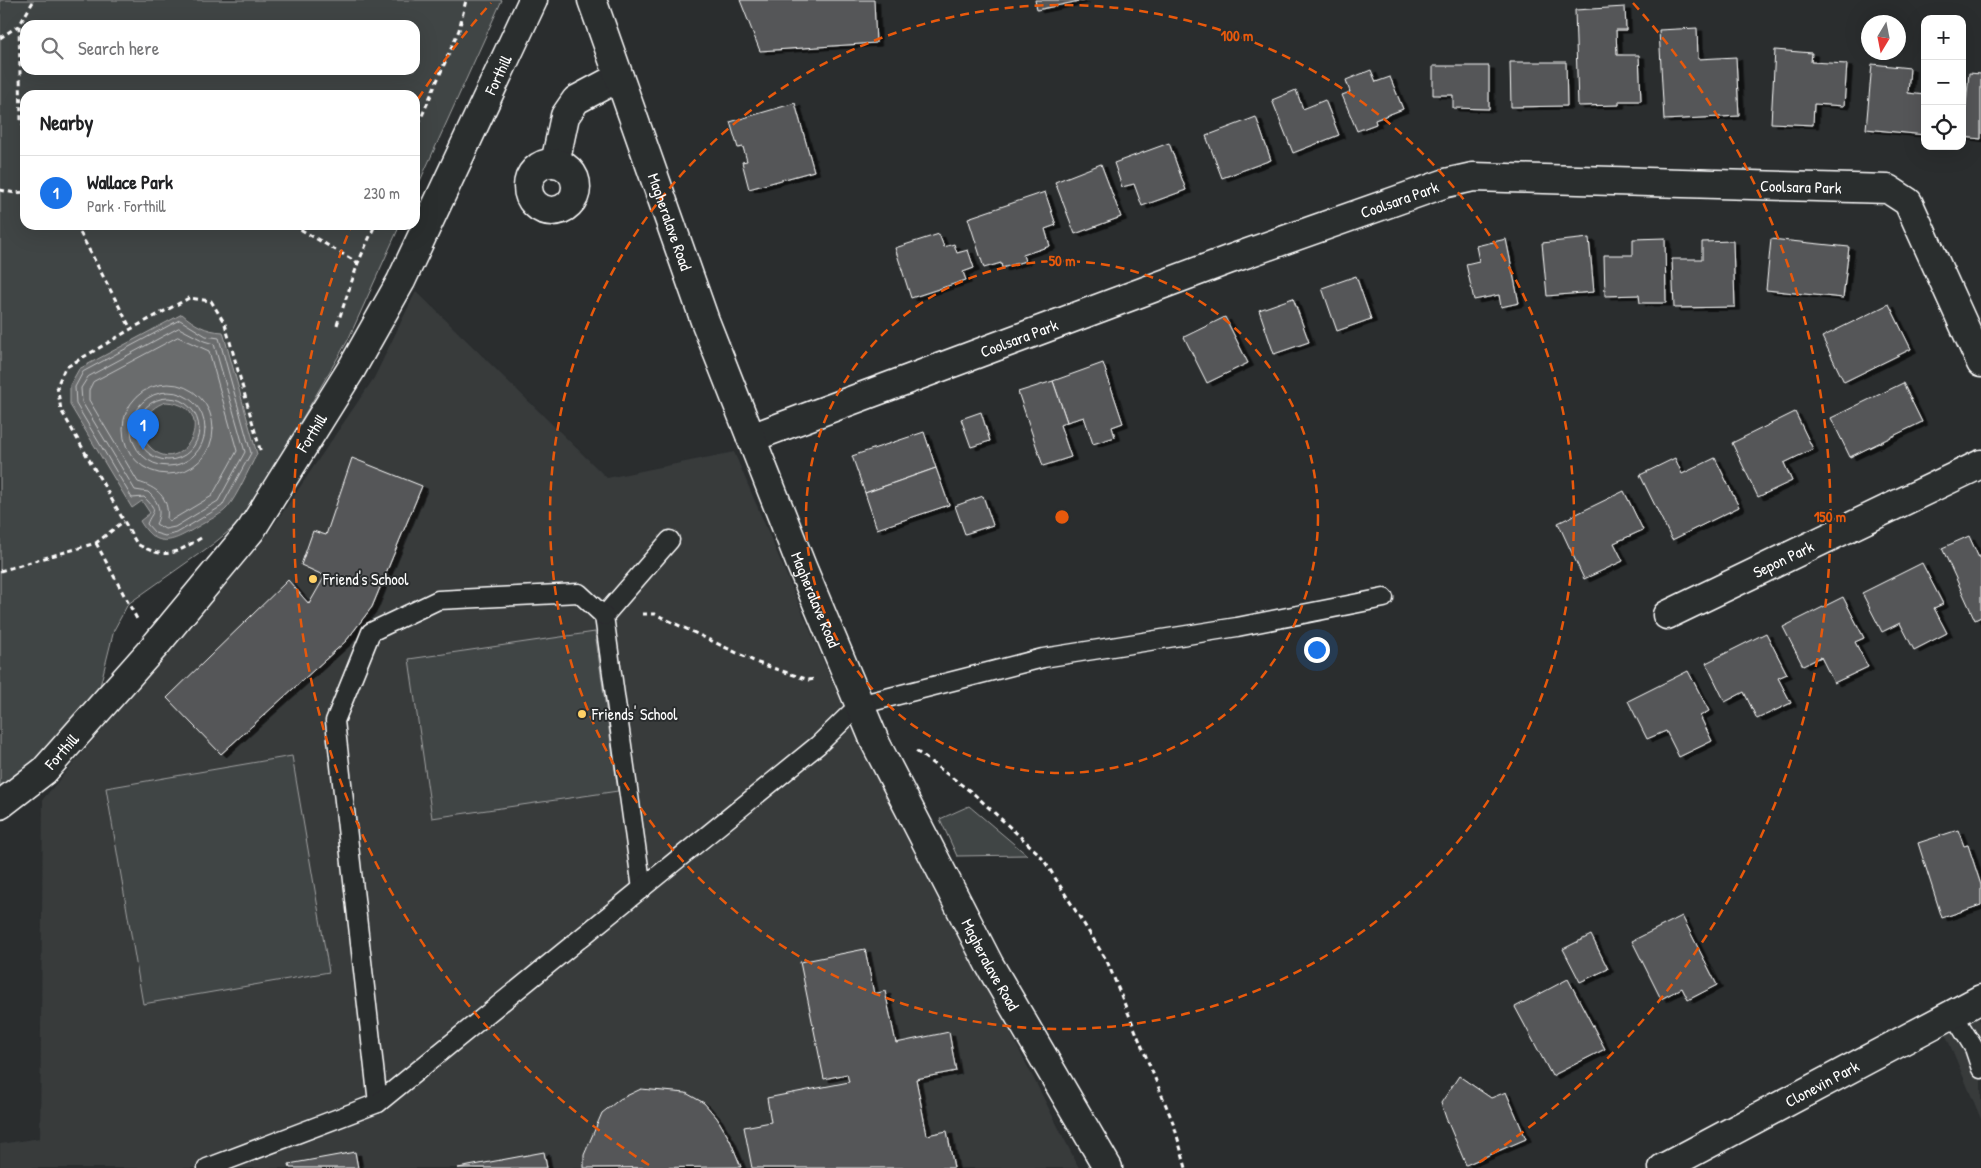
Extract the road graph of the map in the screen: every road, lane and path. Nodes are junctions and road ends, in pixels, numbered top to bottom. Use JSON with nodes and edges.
{"nodes":[{"id":1,"x":34,"y":0,"type":"edge"},
{"id":2,"x":466,"y":0,"type":"edge"},
{"id":3,"x":532,"y":0,"type":"edge"},
{"id":4,"x":592,"y":0,"type":"edge"},
{"id":5,"x":22,"y":20,"type":"edge"},
{"id":6,"x":20,"y":23,"type":"edge"},
{"id":7,"x":18,"y":26,"type":"junction"},
{"id":8,"x":0,"y":38,"type":"edge"},
{"id":9,"x":20,"y":74,"type":"edge"},
{"id":10,"x":20,"y":75,"type":"edge"},
{"id":11,"x":619,"y":77,"type":"junction"},
{"id":12,"x":21,"y":90,"type":"edge"},
{"id":13,"x":420,"y":120,"type":"edge"},
{"id":14,"x":555,"y":163,"type":"dead end"},
{"id":15,"x":0,"y":190,"type":"edge"},
{"id":16,"x":20,"y":192,"type":"edge"},
{"id":17,"x":79,"y":230,"type":"edge"},
{"id":18,"x":302,"y":230,"type":"edge"},
{"id":19,"x":373,"y":230,"type":"edge"},
{"id":20,"x":358,"y":263,"type":"junction"},
{"id":21,"x":131,"y":328,"type":"junction"},
{"id":22,"x":334,"y":332,"type":"dead end"},
{"id":23,"x":1981,"y":363,"type":"edge"},
{"id":24,"x":751,"y":438,"type":"junction"},
{"id":25,"x":262,"y":460,"type":"dead end"},
{"id":26,"x":1981,"y":464,"type":"edge"},
{"id":27,"x":124,"y":521,"type":"junction"},
{"id":28,"x":208,"y":534,"type":"dead end"},
{"id":29,"x":670,"y":540,"type":"dead end"},
{"id":30,"x":96,"y":543,"type":"junction"},
{"id":31,"x":0,"y":571,"type":"edge"},
{"id":32,"x":1384,"y":598,"type":"dead end"},
{"id":33,"x":1667,"y":615,"type":"dead end"},
{"id":34,"x":604,"y":616,"type":"junction"},
{"id":35,"x":154,"y":648,"type":"junction"},
{"id":36,"x":847,"y":676,"type":"junction"},
{"id":37,"x":860,"y":705,"type":"junction"},
{"id":38,"x":876,"y":744,"type":"junction"},
{"id":39,"x":0,"y":805,"type":"edge"},
{"id":40,"x":642,"y":888,"type":"junction"},
{"id":41,"x":1981,"y":999,"type":"edge"},
{"id":42,"x":1953,"y":1014,"type":"junction"},
{"id":43,"x":1981,"y":1069,"type":"edge"},
{"id":44,"x":378,"y":1103,"type":"junction"},
{"id":45,"x":208,"y":1168,"type":"edge"},
{"id":46,"x":1108,"y":1168,"type":"edge"},
{"id":47,"x":1186,"y":1168,"type":"edge"},
{"id":48,"x":1663,"y":1168,"type":"edge"}],
"edges":[{"from":1,"to":5,"type":"path"},
{"from":2,"to":13,"type":"path"},
{"from":3,"to":35,"type":"street","name":"Forthill"},
{"from":4,"to":11,"type":"street","name":"Magheralave Road"},
{"from":6,"to":7,"type":"path"},
{"from":7,"to":8,"type":"path"},
{"from":7,"to":9,"type":"path"},
{"from":10,"to":12,"type":"path"},
{"from":11,"to":14,"type":"street"},
{"from":11,"to":24,"type":"street","name":"Magheralave Road"},
{"from":15,"to":16,"type":"path"},
{"from":17,"to":21,"type":"path"},
{"from":18,"to":20,"type":"path"},
{"from":19,"to":20,"type":"path"},
{"from":20,"to":22,"type":"path"},
{"from":21,"to":25,"type":"path"},
{"from":21,"to":27,"type":"path"},
{"from":23,"to":24,"type":"street","name":"Coolsara Park"},
{"from":24,"to":36,"type":"street","name":"Magheralave Road"},
{"from":26,"to":33,"type":"street","name":"Sepon Park"},
{"from":27,"to":28,"type":"path"},
{"from":27,"to":30,"type":"path"},
{"from":29,"to":34,"type":"lane"},
{"from":30,"to":31,"type":"path"},
{"from":30,"to":35,"type":"path"},
{"from":32,"to":37,"type":"lane"},
{"from":34,"to":36,"type":"path"},
{"from":34,"to":40,"type":"lane"},
{"from":34,"to":44,"type":"lane"},
{"from":35,"to":39,"type":"street","name":"Forthill"},
{"from":36,"to":37,"type":"street","name":"Magheralave Road"},
{"from":37,"to":38,"type":"street","name":"Magheralave Road"},
{"from":37,"to":40,"type":"lane"},
{"from":38,"to":46,"type":"street","name":"Magheralave Road"},
{"from":38,"to":47,"type":"path"},
{"from":40,"to":44,"type":"lane"},
{"from":41,"to":42,"type":"street","name":"Clonevin Park"},
{"from":42,"to":43,"type":"lane"},
{"from":42,"to":48,"type":"street","name":"Clonevin Park"},
{"from":44,"to":45,"type":"lane"}]}
